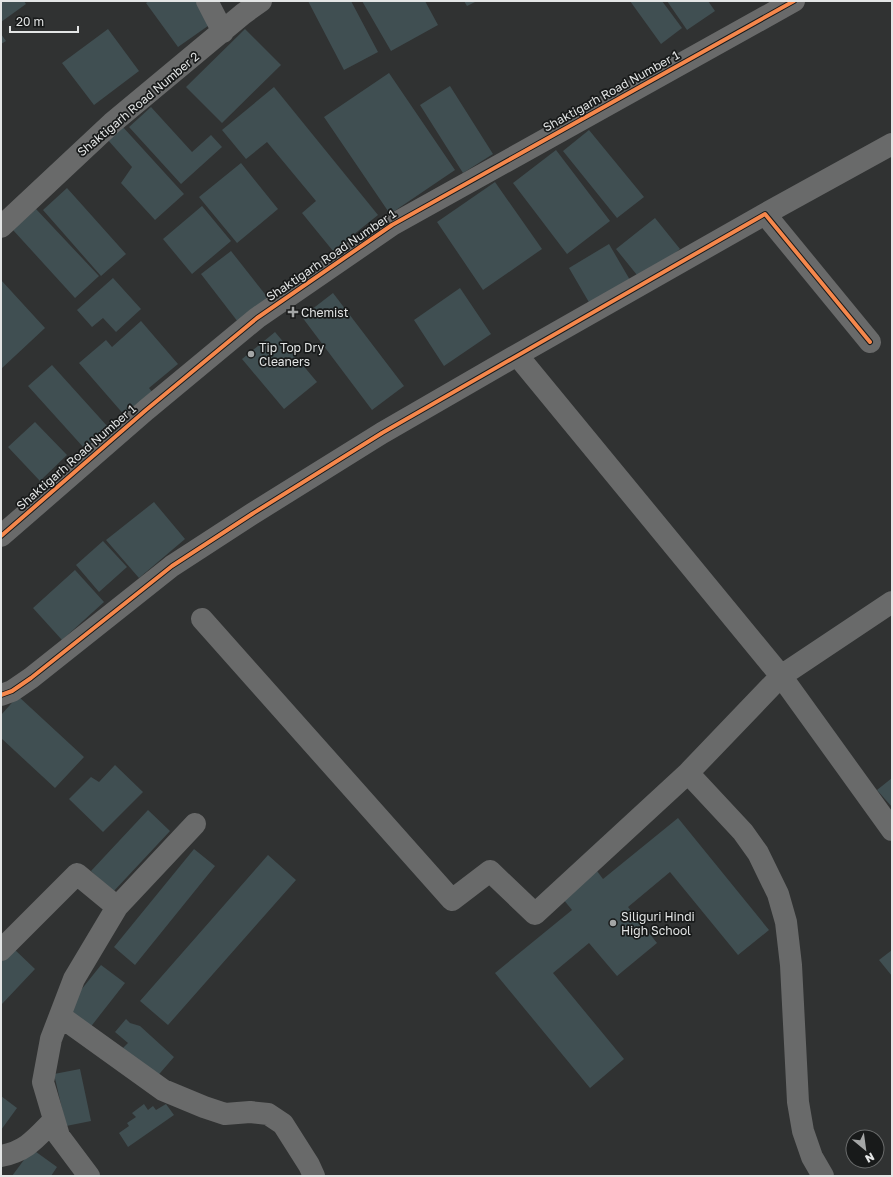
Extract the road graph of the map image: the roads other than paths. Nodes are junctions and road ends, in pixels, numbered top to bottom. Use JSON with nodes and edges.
{"nodes":[{"id":1,"x":207,"y":1,"type":"edge"},
{"id":2,"x":261,"y":1,"type":"edge"},
{"id":3,"x":794,"y":1,"type":"edge"},
{"id":4,"x":223,"y":32,"type":"junction"},
{"id":5,"x":892,"y":144,"type":"edge"},
{"id":6,"x":765,"y":214,"type":"junction"},
{"id":7,"x":1,"y":227,"type":"edge"},
{"id":8,"x":870,"y":342,"type":"dead end"},
{"id":9,"x":517,"y":355,"type":"junction"},
{"id":10,"x":1,"y":536,"type":"edge"},
{"id":11,"x":892,"y":602,"type":"edge"},
{"id":12,"x":202,"y":619,"type":"dead end"},
{"id":13,"x":781,"y":676,"type":"junction"},
{"id":14,"x":1,"y":696,"type":"edge"},
{"id":15,"x":688,"y":773,"type":"junction"},
{"id":16,"x":195,"y":824,"type":"dead end"},
{"id":17,"x":892,"y":830,"type":"edge"},
{"id":18,"x":117,"y":907,"type":"junction"},
{"id":19,"x":1,"y":950,"type":"edge"},
{"id":20,"x":60,"y":1016,"type":"junction"},
{"id":21,"x":54,"y":1120,"type":"junction"},
{"id":22,"x":1,"y":1156,"type":"edge"},
{"id":23,"x":89,"y":1176,"type":"edge"},
{"id":24,"x":314,"y":1176,"type":"edge"},
{"id":25,"x":823,"y":1176,"type":"edge"}],
"edges":[{"from":1,"to":4,"type":"street"},
{"from":2,"to":4,"type":"street","name":"Shaktigarh Road Number 2"},
{"from":3,"to":10,"type":"street","name":"Shaktigarh Road Number 1"},
{"from":4,"to":7,"type":"street","name":"Shaktigarh Road Number 2"},
{"from":5,"to":6,"type":"street"},
{"from":6,"to":8,"type":"street"},
{"from":6,"to":9,"type":"street"},
{"from":9,"to":13,"type":"street"},
{"from":9,"to":14,"type":"street"},
{"from":11,"to":13,"type":"street"},
{"from":12,"to":15,"type":"street"},
{"from":13,"to":15,"type":"street"},
{"from":13,"to":17,"type":"street"},
{"from":15,"to":25,"type":"street"},
{"from":16,"to":18,"type":"street"},
{"from":18,"to":19,"type":"street"},
{"from":18,"to":20,"type":"street"},
{"from":20,"to":21,"type":"street"},
{"from":20,"to":24,"type":"street"},
{"from":21,"to":22,"type":"street"},
{"from":21,"to":23,"type":"street"}]}
